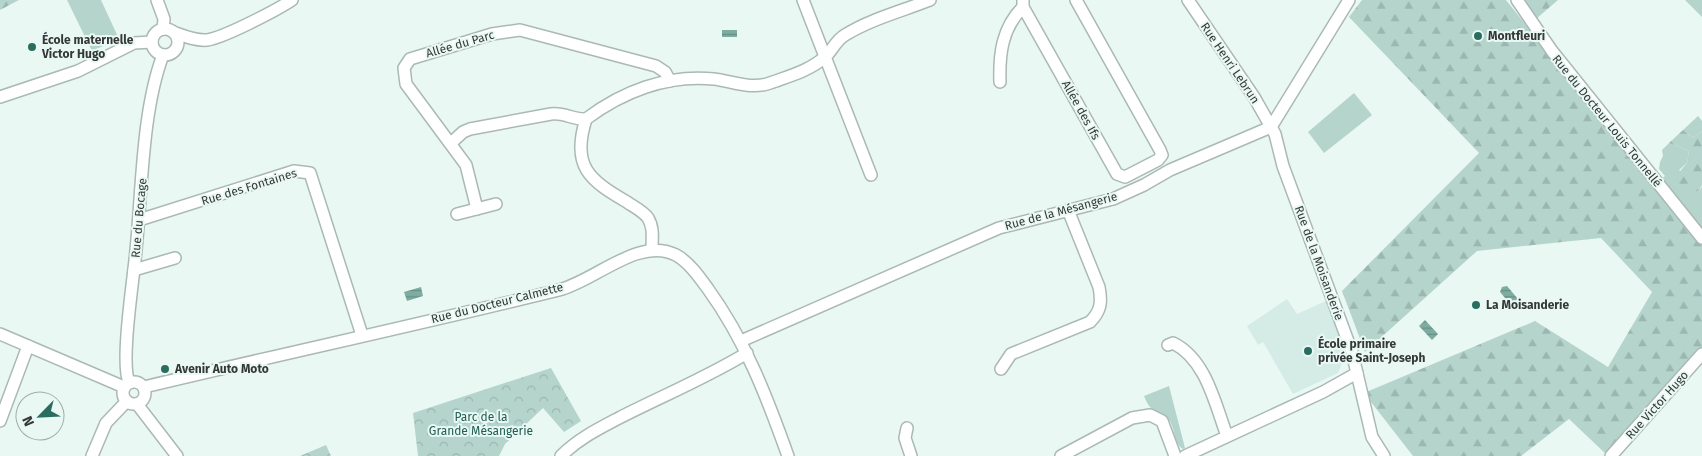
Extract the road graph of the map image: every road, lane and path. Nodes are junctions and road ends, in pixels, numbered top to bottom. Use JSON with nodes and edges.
{"nodes":[{"id":1,"x":157,"y":0,"type":"edge"},
{"id":2,"x":292,"y":0,"type":"edge"},
{"id":3,"x":803,"y":0,"type":"edge"},
{"id":4,"x":930,"y":0,"type":"edge"},
{"id":5,"x":1076,"y":0,"type":"edge"},
{"id":6,"x":1188,"y":0,"type":"edge"},
{"id":7,"x":1349,"y":0,"type":"edge"},
{"id":8,"x":1517,"y":0,"type":"edge"},
{"id":9,"x":1023,"y":3,"type":"edge"},
{"id":10,"x":168,"y":30,"type":"junction"},
{"id":11,"x":152,"y":42,"type":"junction"},
{"id":12,"x":163,"y":55,"type":"junction"},
{"id":13,"x":826,"y":56,"type":"junction"},
{"id":14,"x":670,"y":81,"type":"junction"},
{"id":15,"x":1000,"y":82,"type":"dead end"},
{"id":16,"x":0,"y":97,"type":"edge"},
{"id":17,"x":586,"y":119,"type":"junction"},
{"id":18,"x":1271,"y":127,"type":"junction"},
{"id":19,"x":451,"y":142,"type":"junction"},
{"id":20,"x":872,"y":175,"type":"dead end"},
{"id":21,"x":496,"y":204,"type":"dead end"},
{"id":22,"x":477,"y":209,"type":"junction"},
{"id":23,"x":1068,"y":210,"type":"junction"},
{"id":24,"x":457,"y":214,"type":"dead end"},
{"id":25,"x":139,"y":220,"type":"junction"},
{"id":26,"x":1702,"y":238,"type":"edge"},
{"id":27,"x":652,"y":248,"type":"junction"},
{"id":28,"x":175,"y":258,"type":"dead end"},
{"id":29,"x":134,"y":270,"type":"junction"},
{"id":30,"x":0,"y":334,"type":"edge"},
{"id":31,"x":362,"y":335,"type":"junction"},
{"id":32,"x":741,"y":341,"type":"junction"},
{"id":33,"x":1168,"y":345,"type":"dead end"},
{"id":34,"x":28,"y":346,"type":"junction"},
{"id":35,"x":747,"y":353,"type":"junction"},
{"id":36,"x":1702,"y":354,"type":"edge"},
{"id":37,"x":1001,"y":369,"type":"dead end"},
{"id":38,"x":1356,"y":373,"type":"junction"},
{"id":39,"x":126,"y":385,"type":"junction"},
{"id":40,"x":144,"y":387,"type":"junction"},
{"id":41,"x":132,"y":403,"type":"junction"},
{"id":42,"x":0,"y":421,"type":"edge"},
{"id":43,"x":908,"y":428,"type":"dead end"},
{"id":44,"x":1227,"y":436,"type":"junction"},
{"id":45,"x":92,"y":456,"type":"edge"},
{"id":46,"x":177,"y":456,"type":"edge"},
{"id":47,"x":561,"y":456,"type":"edge"},
{"id":48,"x":788,"y":456,"type":"edge"},
{"id":49,"x":911,"y":456,"type":"edge"},
{"id":50,"x":1061,"y":456,"type":"edge"},
{"id":51,"x":1175,"y":456,"type":"edge"},
{"id":52,"x":1185,"y":456,"type":"edge"},
{"id":53,"x":1384,"y":456,"type":"edge"},
{"id":54,"x":1612,"y":456,"type":"edge"}],
"edges":[{"from":1,"to":10,"type":"street"},
{"from":2,"to":10,"type":"street"},
{"from":3,"to":13,"type":"street"},
{"from":4,"to":13,"type":"street"},
{"from":5,"to":9,"type":"street","name":"Allée des Ifs"},
{"from":6,"to":18,"type":"street","name":"Rue Henri Lebrun"},
{"from":7,"to":18,"type":"street"},
{"from":8,"to":26,"type":"street","name":"Rue du Docteur Louis Tonnellé"},
{"from":9,"to":15,"type":"street"},
{"from":10,"to":11,"type":"street"},
{"from":10,"to":12,"type":"street"},
{"from":11,"to":12,"type":"street"},
{"from":11,"to":16,"type":"street"},
{"from":12,"to":25,"type":"street","name":"Rue du Bocage"},
{"from":13,"to":14,"type":"street"},
{"from":13,"to":20,"type":"street"},
{"from":14,"to":17,"type":"street"},
{"from":14,"to":19,"type":"street","name":"Allée du Parc"},
{"from":17,"to":19,"type":"street"},
{"from":17,"to":27,"type":"street"},
{"from":18,"to":23,"type":"street","name":"Rue de la Mésangerie"},
{"from":18,"to":38,"type":"street","name":"Rue de la Moisanderie"},
{"from":19,"to":22,"type":"street","name":"Allée du Parc"},
{"from":21,"to":22,"type":"street"},
{"from":22,"to":24,"type":"street"},
{"from":23,"to":32,"type":"street","name":"Rue de la Mésangerie"},
{"from":23,"to":37,"type":"street"},
{"from":25,"to":29,"type":"street","name":"Rue du Bocage"},
{"from":25,"to":31,"type":"street","name":"Rue des Fontaines"},
{"from":27,"to":31,"type":"street","name":"Rue du Docteur Calmette"},
{"from":27,"to":32,"type":"street"},
{"from":28,"to":29,"type":"street"},
{"from":29,"to":39,"type":"street","name":"Rue du Bocage"},
{"from":30,"to":34,"type":"street"},
{"from":31,"to":40,"type":"street","name":"Rue du Docteur Calmette"},
{"from":32,"to":35,"type":"street"},
{"from":33,"to":44,"type":"street"},
{"from":34,"to":39,"type":"street"},
{"from":34,"to":42,"type":"street"},
{"from":35,"to":47,"type":"street"},
{"from":35,"to":48,"type":"street"},
{"from":36,"to":54,"type":"street","name":"Rue Victor Hugo"},
{"from":38,"to":44,"type":"street"},
{"from":38,"to":53,"type":"street","name":"Rue de la Moisanderie"},
{"from":39,"to":40,"type":"street"},
{"from":39,"to":41,"type":"street"},
{"from":40,"to":41,"type":"street"},
{"from":41,"to":45,"type":"street"},
{"from":41,"to":46,"type":"street"},
{"from":43,"to":49,"type":"street"},
{"from":44,"to":52,"type":"street"},
{"from":50,"to":51,"type":"street"}]}
